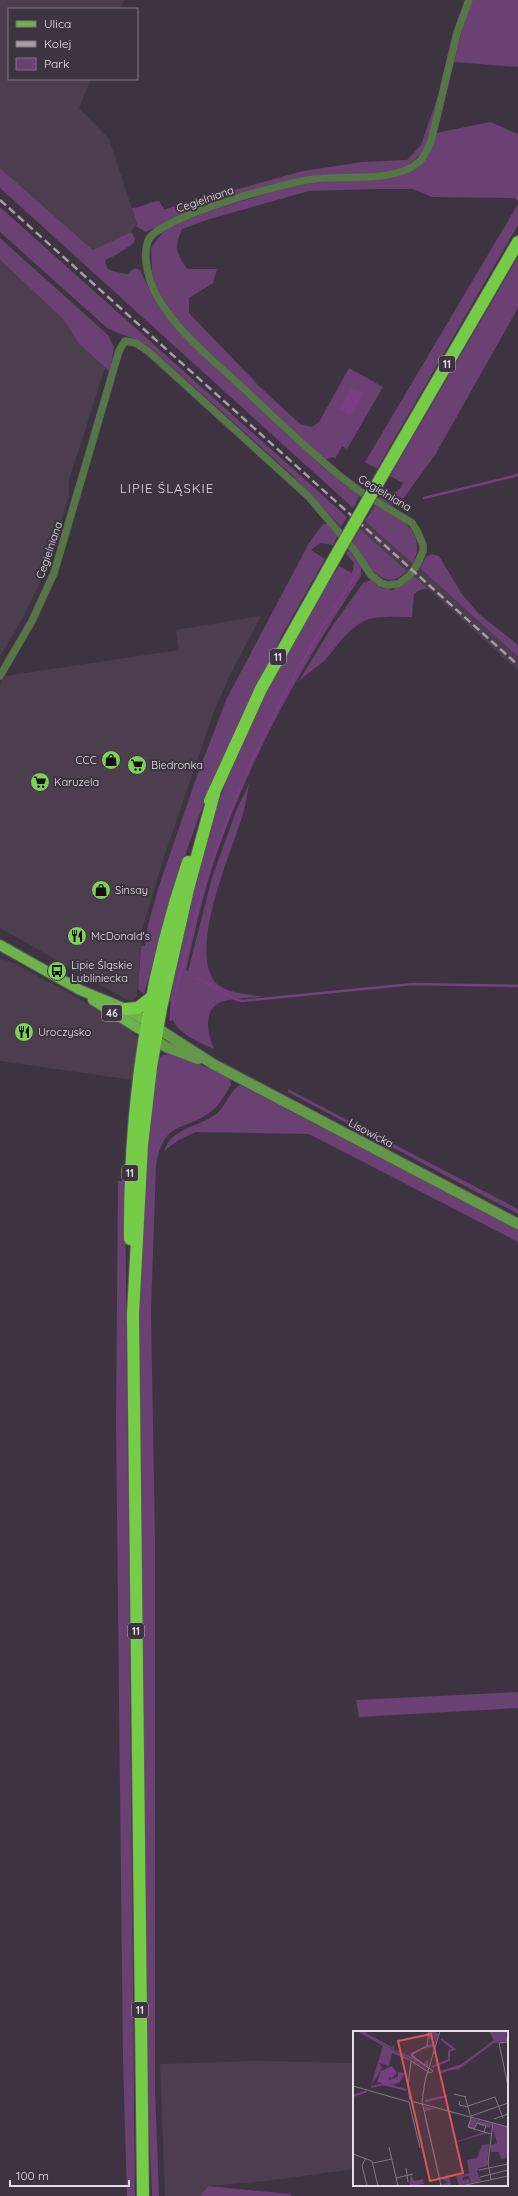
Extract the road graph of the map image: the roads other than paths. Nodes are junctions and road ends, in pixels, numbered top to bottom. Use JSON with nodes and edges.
{"nodes":[{"id":1,"x":469,"y":0,"type":"edge"},
{"id":2,"x":518,"y":242,"type":"edge"},
{"id":3,"x":0,"y":676,"type":"edge"},
{"id":4,"x":214,"y":794,"type":"junction"},
{"id":5,"x":0,"y":945,"type":"edge"},
{"id":6,"x":0,"y":954,"type":"edge"},
{"id":7,"x":28,"y":962,"type":"junction"},
{"id":8,"x":80,"y":990,"type":"junction"},
{"id":9,"x":152,"y":997,"type":"junction"},
{"id":10,"x":126,"y":1009,"type":"junction"},
{"id":11,"x":152,"y":1030,"type":"junction"},
{"id":12,"x":518,"y":1224,"type":"edge"},
{"id":13,"x":143,"y":2196,"type":"edge"}],
"edges":[{"from":1,"to":3,"type":"street","name":"Cegielniana"},
{"from":2,"to":4,"type":"highway","number":"11","bridge":true},
{"from":4,"to":9,"type":"highway","number":"11"},
{"from":4,"to":11,"type":"highway","number":"11"},
{"from":5,"to":7,"type":"main road","name":"Lisowicka","number":"46"},
{"from":6,"to":7,"type":"main road","name":"Lisowicka","number":"46"},
{"from":7,"to":8,"type":"main road","name":"Lisowicka","number":"46"},
{"from":8,"to":10,"type":"main road","name":"Lisowicka","number":"46"},
{"from":8,"to":11,"type":"main road","name":"Lisowicka","number":"46"},
{"from":9,"to":10,"type":"highway","number":"46"},
{"from":9,"to":11,"type":"highway","number":"11"},
{"from":10,"to":11,"type":"main road","name":"Lisowicka","number":"46"},
{"from":11,"to":12,"type":"main road","name":"Lisowicka"},
{"from":11,"to":13,"type":"highway","number":"11"}]}
